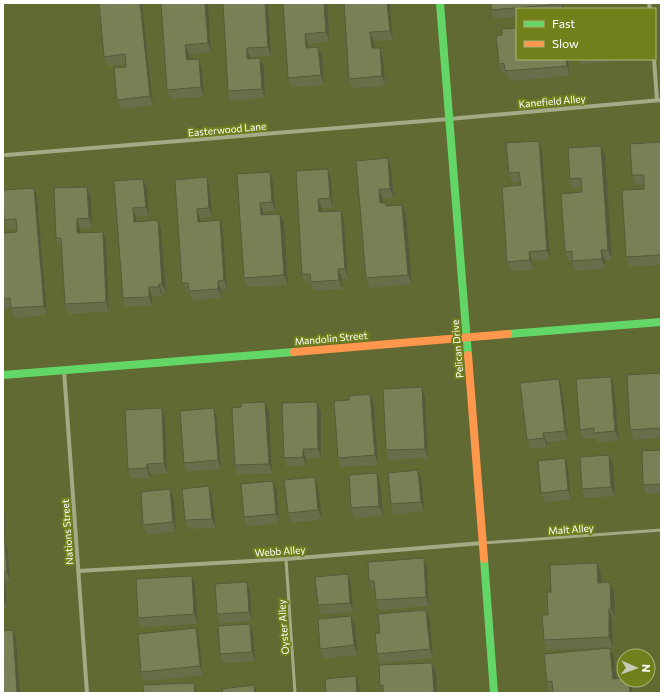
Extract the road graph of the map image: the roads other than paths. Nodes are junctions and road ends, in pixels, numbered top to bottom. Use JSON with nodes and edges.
{"nodes":[{"id":1,"x":440,"y":3,"type":"edge"},
{"id":2,"x":654,"y":60,"type":"edge"},
{"id":3,"x":659,"y":100,"type":"edge"},
{"id":4,"x":449,"y":119,"type":"junction"},
{"id":5,"x":6,"y":155,"type":"dead end"},
{"id":6,"x":661,"y":322,"type":"edge"},
{"id":7,"x":466,"y":337,"type":"junction"},
{"id":8,"x":64,"y":370,"type":"junction"},
{"id":9,"x":3,"y":375,"type":"edge"},
{"id":10,"x":661,"y":530,"type":"edge"},
{"id":11,"x":483,"y":543,"type":"junction"},
{"id":12,"x":286,"y":559,"type":"junction"},
{"id":13,"x":78,"y":571,"type":"junction"},
{"id":14,"x":87,"y":693,"type":"edge"},
{"id":15,"x":295,"y":693,"type":"edge"},
{"id":16,"x":494,"y":693,"type":"edge"}],
"edges":[{"from":1,"to":4,"type":"street","name":"Pelican Drive"},
{"from":2,"to":3,"type":"street","name":"Kanefield Alley"},
{"from":3,"to":4,"type":"street","name":"Kanefield Alley"},
{"from":4,"to":5,"type":"street","name":"Easterwood Lane"},
{"from":4,"to":7,"type":"street","name":"Pelican Drive"},
{"from":6,"to":7,"type":"street","name":"Mandolin Street"},
{"from":7,"to":8,"type":"street","name":"Mandolin Street"},
{"from":7,"to":11,"type":"street","name":"Pelican Drive"},
{"from":8,"to":9,"type":"street","name":"Mandolin Street"},
{"from":8,"to":13,"type":"street","name":"Nations Street"},
{"from":10,"to":11,"type":"lane","name":"Malt Alley"},
{"from":11,"to":12,"type":"street","name":"Webb Alley"},
{"from":11,"to":16,"type":"street","name":"Pelican Drive"},
{"from":12,"to":13,"type":"street","name":"Webb Alley"},
{"from":12,"to":15,"type":"lane","name":"Oyster Alley"},
{"from":13,"to":14,"type":"street","name":"Nations Street"}]}
